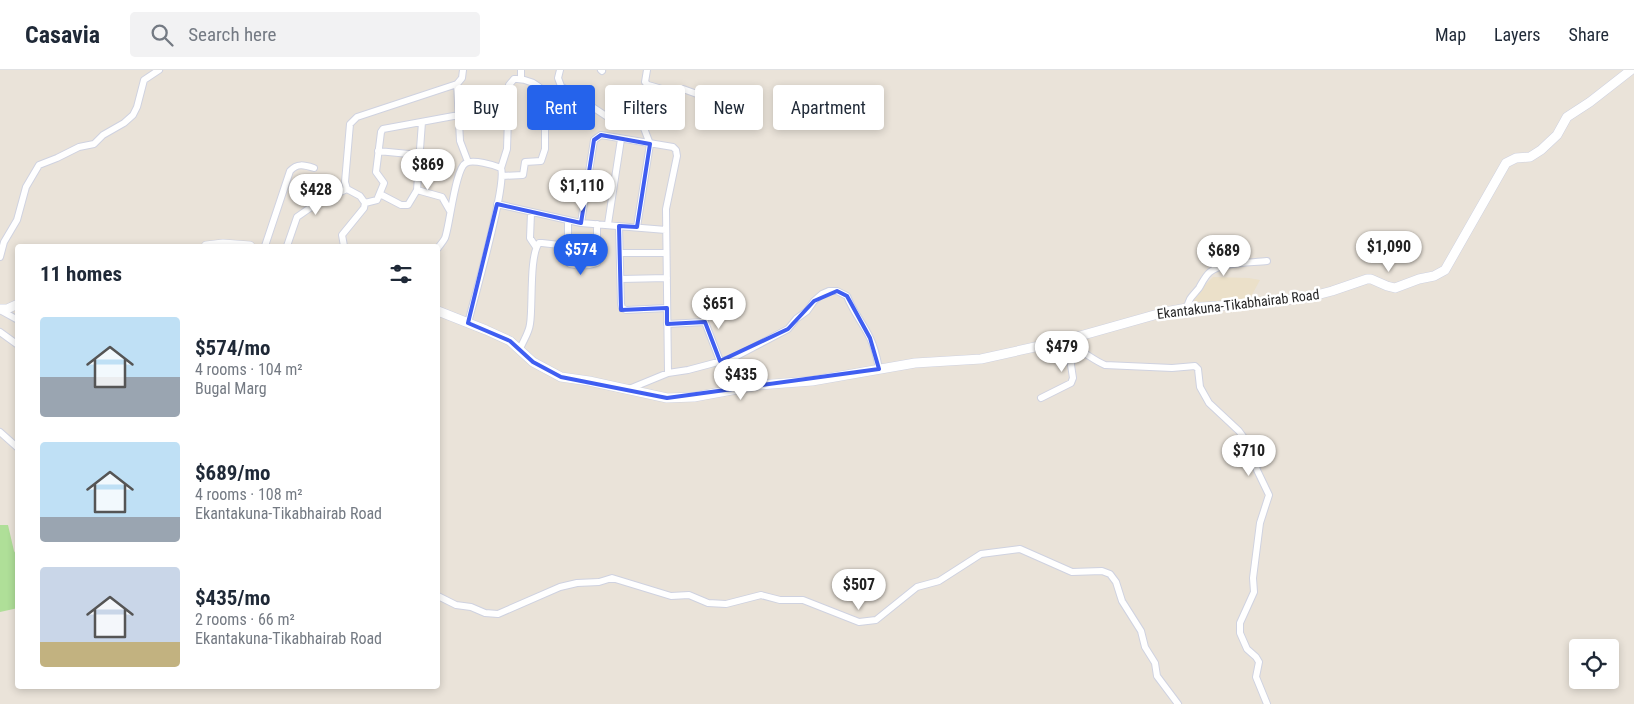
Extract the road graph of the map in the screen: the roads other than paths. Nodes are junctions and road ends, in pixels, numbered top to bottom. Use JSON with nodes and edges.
{"nodes":[{"id":1,"x":160,"y":70,"type":"edge"},
{"id":2,"x":463,"y":70,"type":"edge"},
{"id":3,"x":522,"y":70,"type":"edge"},
{"id":4,"x":560,"y":70,"type":"edge"},
{"id":5,"x":647,"y":70,"type":"edge"},
{"id":6,"x":1631,"y":70,"type":"edge"},
{"id":7,"x":522,"y":79,"type":"junction"},
{"id":8,"x":457,"y":84,"type":"joint"},
{"id":9,"x":695,"y":92,"type":"edge"},
{"id":10,"x":605,"y":115,"type":"edge"},
{"id":11,"x":455,"y":116,"type":"edge"},
{"id":12,"x":422,"y":122,"type":"junction"},
{"id":13,"x":460,"y":130,"type":"edge"},
{"id":14,"x":645,"y":130,"type":"edge"},
{"id":15,"x":620,"y":139,"type":"junction"},
{"id":16,"x":650,"y":144,"type":"junction"},
{"id":17,"x":378,"y":151,"type":"junction"},
{"id":18,"x":419,"y":155,"type":"junction"},
{"id":19,"x":468,"y":162,"type":"junction"},
{"id":20,"x":314,"y":168,"type":"dead end"},
{"id":21,"x":501,"y":168,"type":"junction"},
{"id":22,"x":502,"y":176,"type":"junction"},
{"id":23,"x":347,"y":189,"type":"junction"},
{"id":24,"x":417,"y":190,"type":"junction"},
{"id":25,"x":380,"y":194,"type":"junction"},
{"id":26,"x":366,"y":203,"type":"junction"},
{"id":27,"x":497,"y":204,"type":"junction"},
{"id":28,"x":450,"y":212,"type":"junction"},
{"id":29,"x":531,"y":213,"type":"junction"},
{"id":30,"x":568,"y":220,"type":"junction"},
{"id":31,"x":581,"y":223,"type":"junction"},
{"id":32,"x":597,"y":224,"type":"junction"},
{"id":33,"x":608,"y":224,"type":"junction"},
{"id":34,"x":619,"y":226,"type":"junction"},
{"id":35,"x":637,"y":227,"type":"junction"},
{"id":36,"x":666,"y":230,"type":"junction"},
{"id":37,"x":266,"y":244,"type":"edge"},
{"id":38,"x":288,"y":244,"type":"edge"},
{"id":39,"x":344,"y":244,"type":"edge"},
{"id":40,"x":440,"y":245,"type":"edge"},
{"id":41,"x":568,"y":246,"type":"junction"},
{"id":42,"x":536,"y":247,"type":"junction"},
{"id":43,"x":0,"y":252,"type":"edge"},
{"id":44,"x":620,"y":253,"type":"junction"},
{"id":45,"x":666,"y":253,"type":"junction"},
{"id":46,"x":1267,"y":261,"type":"dead end"},
{"id":47,"x":667,"y":278,"type":"junction"},
{"id":48,"x":621,"y":279,"type":"junction"},
{"id":49,"x":702,"y":303,"type":"dead end"},
{"id":50,"x":15,"y":305,"type":"edge"},
{"id":51,"x":667,"y":308,"type":"junction"},
{"id":52,"x":1187,"y":308,"type":"junction"},
{"id":53,"x":0,"y":310,"type":"edge"},
{"id":54,"x":440,"y":313,"type":"edge"},
{"id":55,"x":15,"y":318,"type":"edge"},
{"id":56,"x":705,"y":322,"type":"junction"},
{"id":57,"x":468,"y":323,"type":"junction"},
{"id":58,"x":667,"y":324,"type":"junction"},
{"id":59,"x":0,"y":332,"type":"edge"},
{"id":60,"x":1068,"y":342,"type":"junction"},
{"id":61,"x":15,"y":343,"type":"edge"},
{"id":62,"x":520,"y":349,"type":"junction"},
{"id":63,"x":720,"y":361,"type":"junction"},
{"id":64,"x":879,"y":369,"type":"junction"},
{"id":65,"x":668,"y":373,"type":"junction"},
{"id":66,"x":629,"y":389,"type":"junction"},
{"id":67,"x":1041,"y":398,"type":"dead end"},
{"id":68,"x":0,"y":432,"type":"edge"},
{"id":69,"x":15,"y":444,"type":"edge"},
{"id":70,"x":440,"y":597,"type":"edge"},
{"id":71,"x":1178,"y":704,"type":"edge"},
{"id":72,"x":1267,"y":704,"type":"edge"}],
"edges":[{"from":1,"to":43,"type":"street"},
{"from":2,"to":8,"type":"street"},
{"from":3,"to":7,"type":"street"},
{"from":4,"to":10,"type":"street"},
{"from":5,"to":9,"type":"street"},
{"from":6,"to":52,"type":"main road","name":"Ekantakuna-Tikabhairab Road"},
{"from":7,"to":21,"type":"street"},
{"from":7,"to":22,"type":"street"},
{"from":8,"to":23,"type":"street"},
{"from":11,"to":12,"type":"street"},
{"from":12,"to":17,"type":"street"},
{"from":12,"to":18,"type":"street"},
{"from":13,"to":19,"type":"street"},
{"from":14,"to":16,"type":"street"},
{"from":15,"to":16,"type":"street"},
{"from":15,"to":31,"type":"street"},
{"from":15,"to":33,"type":"street"},
{"from":16,"to":35,"type":"street"},
{"from":16,"to":36,"type":"street"},
{"from":17,"to":18,"type":"street"},
{"from":17,"to":25,"type":"street"},
{"from":18,"to":24,"type":"street"},
{"from":19,"to":21,"type":"street"},
{"from":19,"to":28,"type":"street"},
{"from":20,"to":37,"type":"street"},
{"from":21,"to":22,"type":"street"},
{"from":22,"to":27,"type":"street"},
{"from":23,"to":26,"type":"street"},
{"from":23,"to":38,"type":"street"},
{"from":24,"to":25,"type":"street"},
{"from":24,"to":28,"type":"street"},
{"from":25,"to":26,"type":"street"},
{"from":26,"to":39,"type":"street"},
{"from":27,"to":29,"type":"street"},
{"from":27,"to":57,"type":"street"},
{"from":28,"to":40,"type":"street"},
{"from":29,"to":30,"type":"street"},
{"from":29,"to":42,"type":"street"},
{"from":30,"to":31,"type":"street"},
{"from":30,"to":41,"type":"street"},
{"from":31,"to":32,"type":"street"},
{"from":32,"to":33,"type":"street"},
{"from":32,"to":41,"type":"street"},
{"from":33,"to":34,"type":"street"},
{"from":34,"to":35,"type":"street"},
{"from":34,"to":44,"type":"street"},
{"from":35,"to":36,"type":"street"},
{"from":36,"to":45,"type":"street"},
{"from":41,"to":42,"type":"street"},
{"from":42,"to":62,"type":"street"},
{"from":44,"to":45,"type":"street"},
{"from":44,"to":48,"type":"street"},
{"from":45,"to":47,"type":"street"},
{"from":46,"to":52,"type":"street"},
{"from":47,"to":48,"type":"street"},
{"from":47,"to":51,"type":"street"},
{"from":48,"to":51,"type":"street"},
{"from":49,"to":56,"type":"street"},
{"from":50,"to":53,"type":"main road"},
{"from":51,"to":58,"type":"street"},
{"from":52,"to":60,"type":"main road","name":"Ekantakuna-Tikabhairab Road"},
{"from":53,"to":55,"type":"street"},
{"from":54,"to":57,"type":"main road","name":"Ekantakuna-Tikabhairab Road"},
{"from":56,"to":58,"type":"street"},
{"from":56,"to":63,"type":"street"},
{"from":57,"to":62,"type":"main road","name":"Ekantakuna-Tikabhairab Road"},
{"from":58,"to":65,"type":"street"},
{"from":59,"to":61,"type":"street"},
{"from":60,"to":64,"type":"main road","name":"Ekantakuna-Tikabhairab Road"},
{"from":60,"to":67,"type":"street"},
{"from":60,"to":72,"type":"street"},
{"from":62,"to":66,"type":"main road","name":"Ekantakuna-Tikabhairab Road"},
{"from":63,"to":64,"type":"street"},
{"from":63,"to":65,"type":"street"},
{"from":64,"to":66,"type":"main road","name":"Ekantakuna-Tikabhairab Road"},
{"from":65,"to":66,"type":"street"},
{"from":68,"to":69,"type":"street"},
{"from":70,"to":71,"type":"street"}]}
